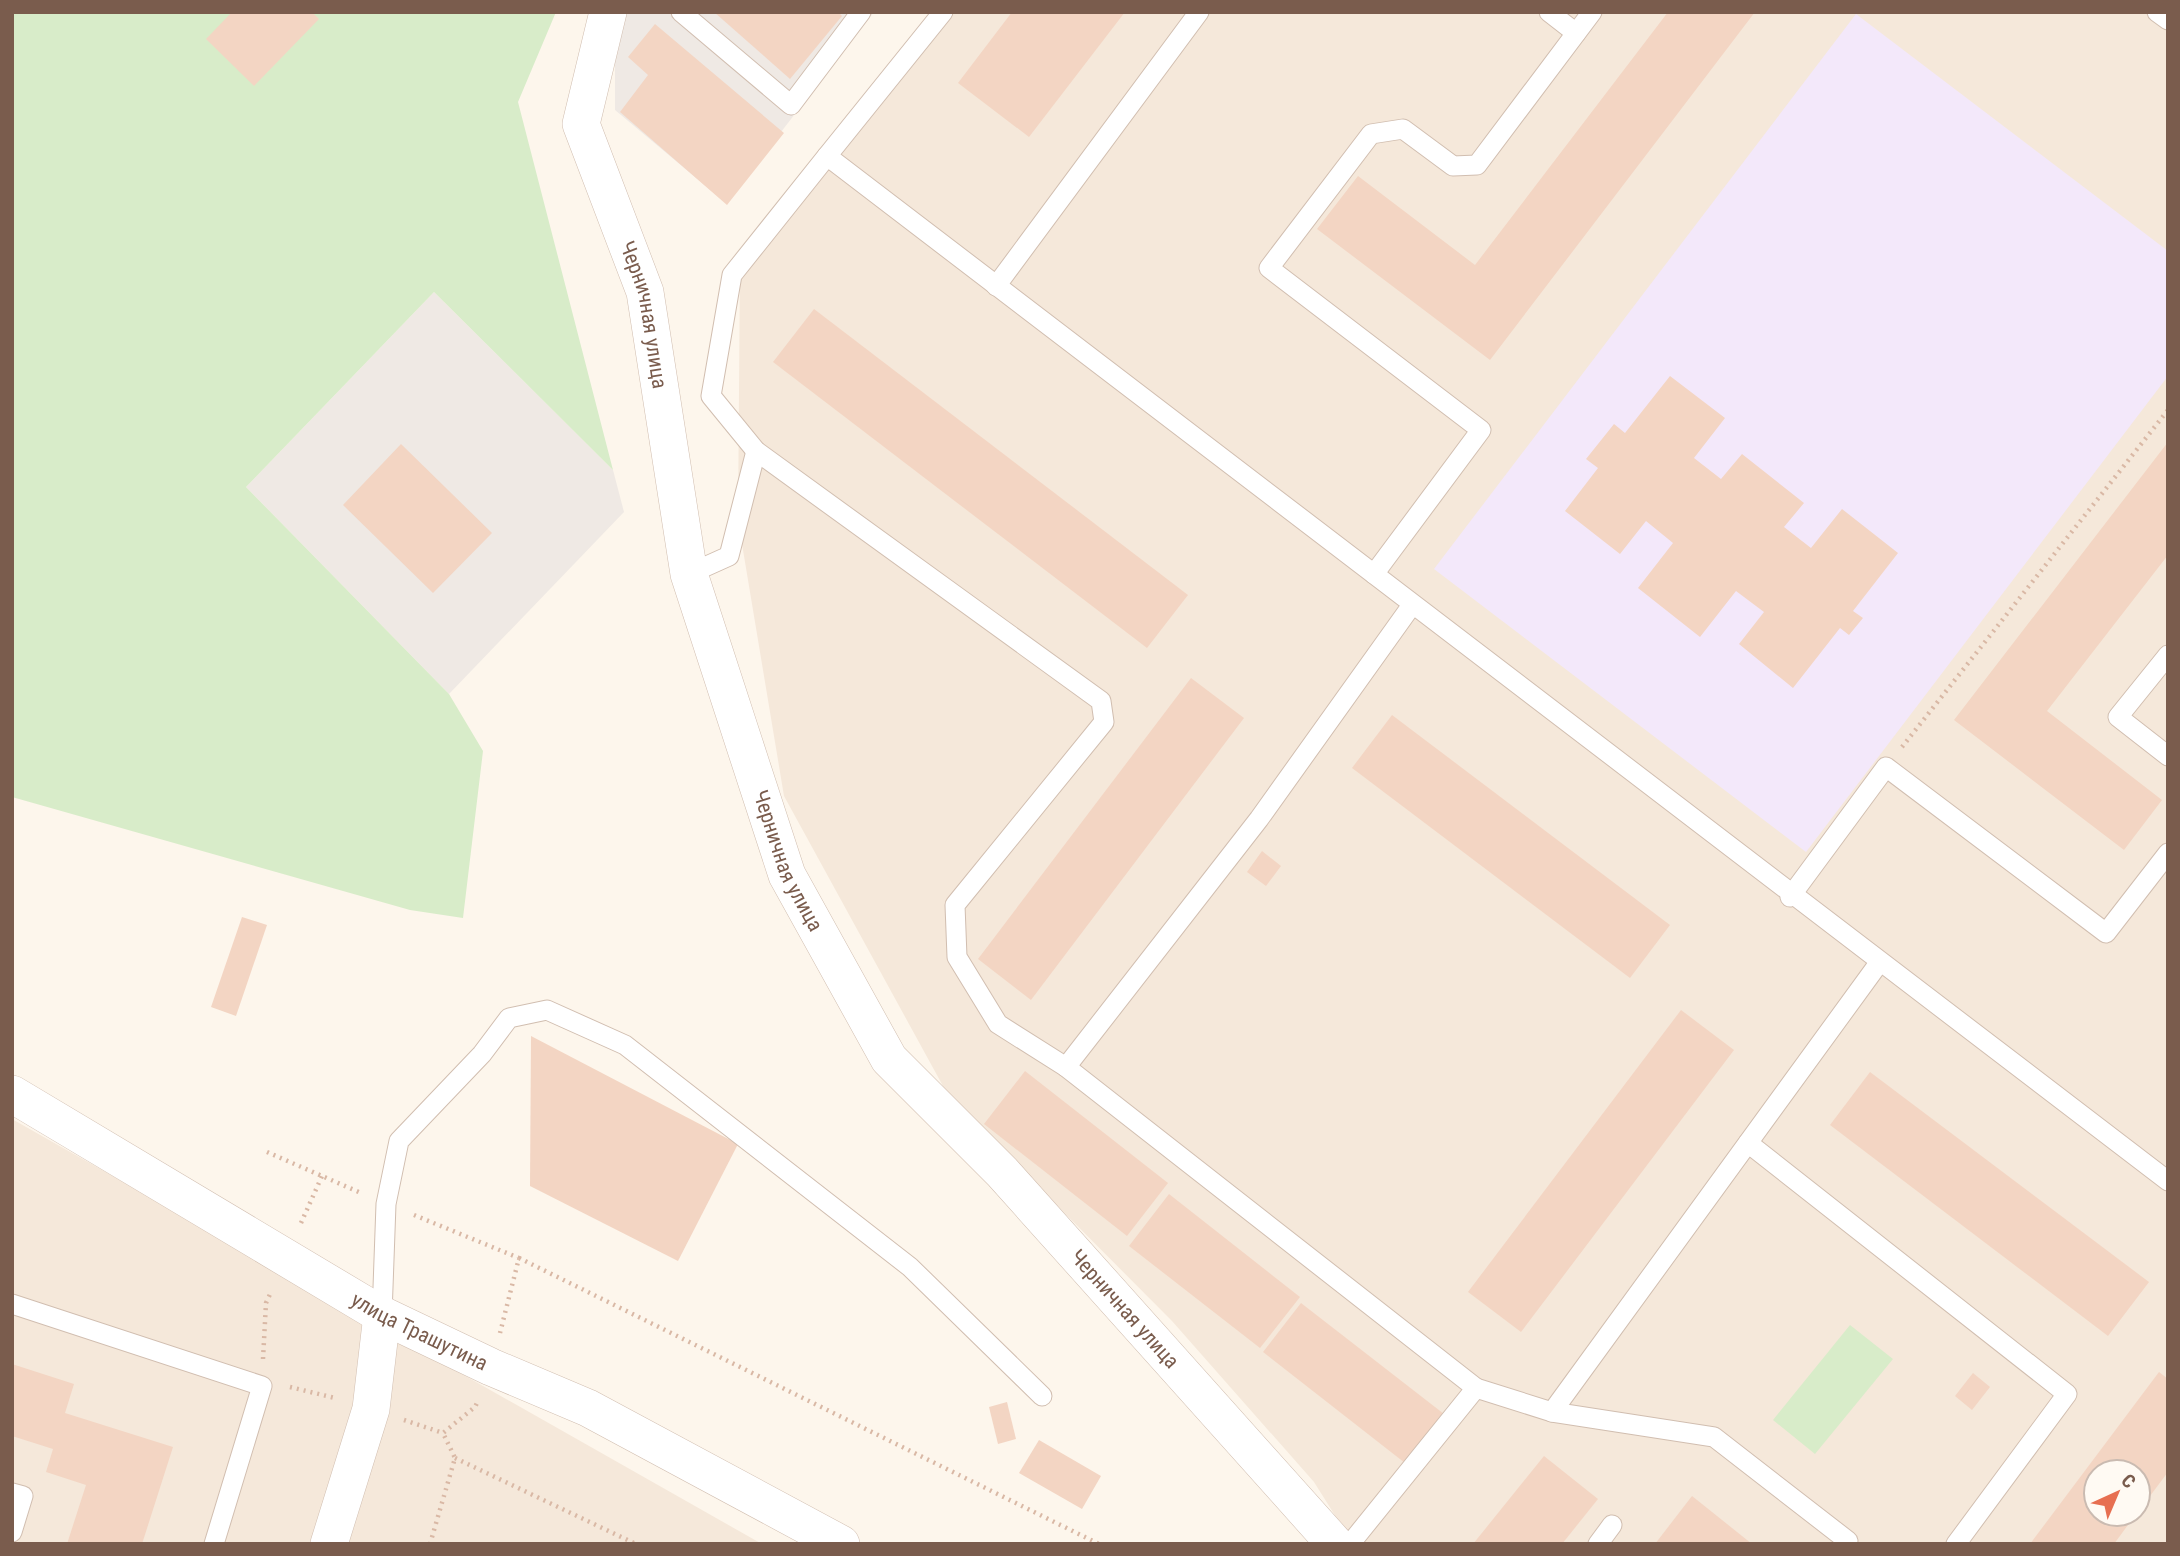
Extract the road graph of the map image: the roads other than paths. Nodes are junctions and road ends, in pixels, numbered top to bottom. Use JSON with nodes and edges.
{"nodes":[{"id":1,"x":608,"y":12,"type":"edge"},
{"id":2,"x":681,"y":12,"type":"edge"},
{"id":3,"x":861,"y":12,"type":"edge"},
{"id":4,"x":943,"y":12,"type":"edge"},
{"id":5,"x":1199,"y":12,"type":"edge"},
{"id":6,"x":1549,"y":12,"type":"edge"},
{"id":7,"x":1592,"y":12,"type":"edge"},
{"id":8,"x":2157,"y":12,"type":"edge"},
{"id":9,"x":2168,"y":20,"type":"edge"},
{"id":10,"x":1576,"y":33,"type":"junction"},
{"id":11,"x":827,"y":156,"type":"junction"},
{"id":12,"x":996,"y":286,"type":"junction"},
{"id":13,"x":756,"y":451,"type":"junction"},
{"id":14,"x":689,"y":574,"type":"junction"},
{"id":15,"x":1374,"y":574,"type":"junction"},
{"id":16,"x":1412,"y":606,"type":"junction"},
{"id":17,"x":2168,"y":655,"type":"edge"},
{"id":18,"x":2168,"y":756,"type":"edge"},
{"id":19,"x":2168,"y":853,"type":"edge"},
{"id":20,"x":1790,"y":897,"type":"junction"},
{"id":21,"x":1879,"y":963,"type":"junction"},
{"id":22,"x":1066,"y":1066,"type":"junction"},
{"id":23,"x":12,"y":1094,"type":"edge"},
{"id":24,"x":1748,"y":1143,"type":"junction"},
{"id":25,"x":2168,"y":1181,"type":"edge"},
{"id":26,"x":12,"y":1304,"type":"edge"},
{"id":27,"x":382,"y":1315,"type":"junction"},
{"id":28,"x":1476,"y":1388,"type":"junction"},
{"id":29,"x":1042,"y":1396,"type":"dead end"},
{"id":30,"x":1552,"y":1412,"type":"junction"},
{"id":31,"x":12,"y":1493,"type":"edge"},
{"id":32,"x":1612,"y":1525,"type":"dead end"},
{"id":33,"x":12,"y":1532,"type":"edge"},
{"id":34,"x":1849,"y":1543,"type":"edge"},
{"id":35,"x":214,"y":1544,"type":"edge"},
{"id":36,"x":328,"y":1544,"type":"edge"},
{"id":37,"x":841,"y":1544,"type":"edge"},
{"id":38,"x":1335,"y":1544,"type":"edge"},
{"id":39,"x":1350,"y":1544,"type":"edge"},
{"id":40,"x":1598,"y":1544,"type":"edge"},
{"id":41,"x":1956,"y":1544,"type":"edge"}],
"edges":[{"from":1,"to":14,"type":"street","name":"Черничная улица"},
{"from":2,"to":3,"type":"lane"},
{"from":4,"to":11,"type":"lane"},
{"from":5,"to":12,"type":"lane"},
{"from":6,"to":10,"type":"lane"},
{"from":7,"to":10,"type":"lane"},
{"from":8,"to":9,"type":"lane"},
{"from":10,"to":15,"type":"lane"},
{"from":11,"to":12,"type":"lane"},
{"from":11,"to":13,"type":"lane"},
{"from":12,"to":15,"type":"lane"},
{"from":13,"to":14,"type":"lane"},
{"from":13,"to":22,"type":"lane"},
{"from":14,"to":38,"type":"street","name":"Черничная улица"},
{"from":15,"to":16,"type":"lane"},
{"from":16,"to":20,"type":"lane"},
{"from":16,"to":22,"type":"lane"},
{"from":17,"to":18,"type":"lane"},
{"from":19,"to":20,"type":"lane"},
{"from":20,"to":21,"type":"lane"},
{"from":21,"to":24,"type":"lane"},
{"from":21,"to":25,"type":"lane"},
{"from":22,"to":28,"type":"lane"},
{"from":23,"to":27,"type":"street","name":"улица Трашутина"},
{"from":24,"to":30,"type":"lane"},
{"from":24,"to":41,"type":"lane"},
{"from":26,"to":35,"type":"lane"},
{"from":27,"to":29,"type":"lane"},
{"from":27,"to":36,"type":"street"},
{"from":27,"to":37,"type":"street","name":"улица Трашутина"},
{"from":28,"to":30,"type":"lane"},
{"from":28,"to":39,"type":"lane"},
{"from":30,"to":34,"type":"lane"},
{"from":31,"to":33,"type":"lane"},
{"from":32,"to":40,"type":"lane"}]}
